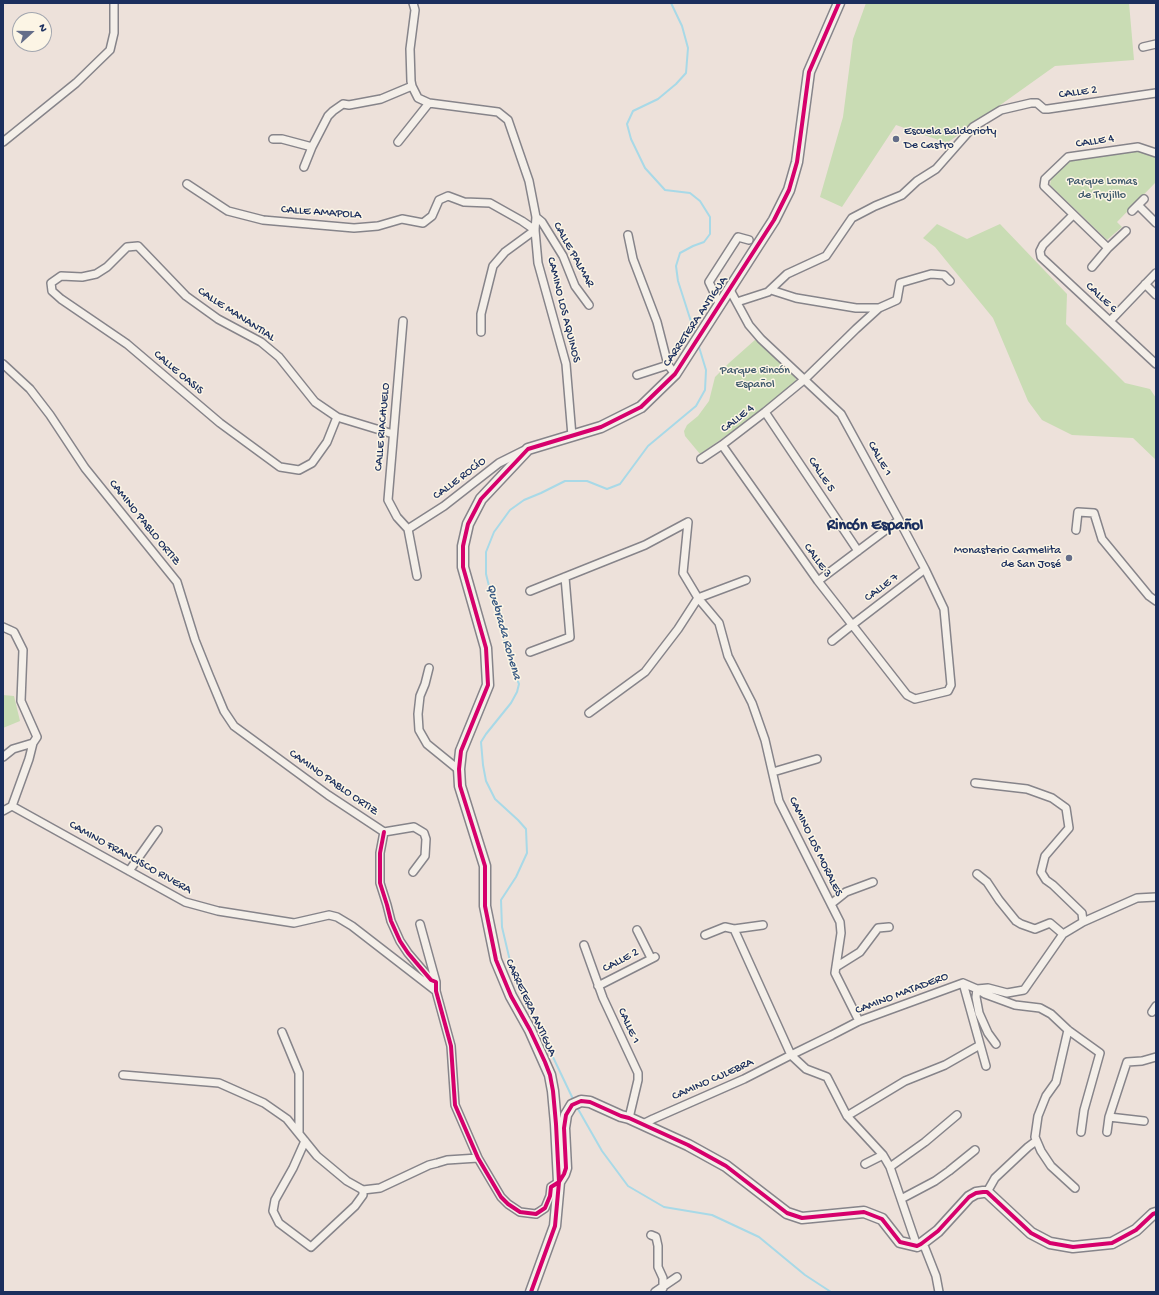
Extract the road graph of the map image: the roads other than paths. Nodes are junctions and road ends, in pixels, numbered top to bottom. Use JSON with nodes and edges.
{"nodes":[{"id":1,"x":114,"y":3,"type":"edge"},
{"id":2,"x":413,"y":3,"type":"edge"},
{"id":3,"x":839,"y":3,"type":"edge"},
{"id":4,"x":1156,"y":44,"type":"edge"},
{"id":5,"x":1143,"y":47,"type":"dead end"},
{"id":6,"x":412,"y":86,"type":"junction"},
{"id":7,"x":1156,"y":93,"type":"edge"},
{"id":8,"x":429,"y":103,"type":"junction"},
{"id":9,"x":274,"y":139,"type":"dead end"},
{"id":10,"x":3,"y":142,"type":"edge"},
{"id":11,"x":398,"y":142,"type":"dead end"},
{"id":12,"x":312,"y":147,"type":"junction"},
{"id":13,"x":1156,"y":153,"type":"edge"},
{"id":14,"x":304,"y":167,"type":"dead end"},
{"id":15,"x":187,"y":184,"type":"dead end"},
{"id":16,"x":1144,"y":199,"type":"dead end"},
{"id":17,"x":1138,"y":205,"type":"junction"},
{"id":18,"x":1132,"y":211,"type":"dead end"},
{"id":19,"x":1072,"y":215,"type":"junction"},
{"id":20,"x":536,"y":217,"type":"junction"},
{"id":21,"x":1156,"y":223,"type":"edge"},
{"id":22,"x":535,"y":230,"type":"junction"},
{"id":23,"x":1126,"y":231,"type":"dead end"},
{"id":24,"x":628,"y":235,"type":"dead end"},
{"id":25,"x":749,"y":240,"type":"dead end"},
{"id":26,"x":1108,"y":248,"type":"junction"},
{"id":27,"x":112,"y":262,"type":"joint"},
{"id":28,"x":1092,"y":267,"type":"dead end"},
{"id":29,"x":1156,"y":273,"type":"edge"},
{"id":30,"x":950,"y":281,"type":"dead end"},
{"id":31,"x":1145,"y":284,"type":"junction"},
{"id":32,"x":730,"y":290,"type":"junction"},
{"id":33,"x":771,"y":290,"type":"junction"},
{"id":34,"x":1156,"y":295,"type":"edge"},
{"id":35,"x":737,"y":302,"type":"junction"},
{"id":36,"x":589,"y":305,"type":"dead end"},
{"id":37,"x":720,"y":305,"type":"junction"},
{"id":38,"x":879,"y":308,"type":"junction"},
{"id":39,"x":403,"y":321,"type":"dead end"},
{"id":40,"x":1110,"y":321,"type":"junction"},
{"id":41,"x":481,"y":332,"type":"dead end"},
{"id":42,"x":3,"y":364,"type":"edge"},
{"id":43,"x":1156,"y":364,"type":"edge"},
{"id":44,"x":668,"y":365,"type":"junction"},
{"id":45,"x":675,"y":374,"type":"junction"},
{"id":46,"x":637,"y":375,"type":"dead end"},
{"id":47,"x":804,"y":379,"type":"junction"},
{"id":48,"x":765,"y":412,"type":"junction"},
{"id":49,"x":337,"y":417,"type":"junction"},
{"id":50,"x":393,"y":434,"type":"junction"},
{"id":51,"x":572,"y":436,"type":"junction"},
{"id":52,"x":722,"y":446,"type":"junction"},
{"id":53,"x":528,"y":450,"type":"junction"},
{"id":54,"x":701,"y":459,"type":"dead end"},
{"id":55,"x":899,"y":520,"type":"junction"},
{"id":56,"x":408,"y":529,"type":"junction"},
{"id":57,"x":1076,"y":530,"type":"dead end"},
{"id":58,"x":858,"y":551,"type":"junction"},
{"id":59,"x":926,"y":569,"type":"junction"},
{"id":60,"x":417,"y":576,"type":"dead end"},
{"id":61,"x":566,"y":577,"type":"junction"},
{"id":62,"x":746,"y":580,"type":"dead end"},
{"id":63,"x":818,"y":581,"type":"junction"},
{"id":64,"x":530,"y":591,"type":"dead end"},
{"id":65,"x":698,"y":598,"type":"junction"},
{"id":66,"x":1156,"y":601,"type":"edge"},
{"id":67,"x":852,"y":625,"type":"junction"},
{"id":68,"x":3,"y":627,"type":"edge"},
{"id":69,"x":832,"y":641,"type":"dead end"},
{"id":70,"x":530,"y":652,"type":"dead end"},
{"id":71,"x":429,"y":668,"type":"dead end"},
{"id":72,"x":899,"y":685,"type":"joint"},
{"id":73,"x":589,"y":713,"type":"dead end"},
{"id":74,"x":33,"y":743,"type":"junction"},
{"id":75,"x":3,"y":757,"type":"edge"},
{"id":76,"x":817,"y":759,"type":"dead end"},
{"id":77,"x":459,"y":770,"type":"junction"},
{"id":78,"x":773,"y":772,"type":"junction"},
{"id":79,"x":975,"y":783,"type":"dead end"},
{"id":80,"x":12,"y":806,"type":"junction"},
{"id":81,"x":3,"y":811,"type":"edge"},
{"id":82,"x":158,"y":830,"type":"dead end"},
{"id":83,"x":384,"y":832,"type":"junction"},
{"id":84,"x":129,"y":871,"type":"junction"},
{"id":85,"x":413,"y":872,"type":"dead end"},
{"id":86,"x":977,"y":874,"type":"dead end"},
{"id":87,"x":873,"y":882,"type":"dead end"},
{"id":88,"x":1156,"y":897,"type":"edge"},
{"id":89,"x":831,"y":904,"type":"junction"},
{"id":90,"x":1083,"y":922,"type":"junction"},
{"id":91,"x":420,"y":924,"type":"dead end"},
{"id":92,"x":763,"y":925,"type":"dead end"},
{"id":93,"x":890,"y":927,"type":"dead end"},
{"id":94,"x":734,"y":928,"type":"junction"},
{"id":95,"x":637,"y":930,"type":"dead end"},
{"id":96,"x":1063,"y":934,"type":"junction"},
{"id":97,"x":705,"y":935,"type":"dead end"},
{"id":98,"x":584,"y":945,"type":"dead end"},
{"id":99,"x":836,"y":967,"type":"junction"},
{"id":100,"x":436,"y":982,"type":"junction"},
{"id":101,"x":963,"y":983,"type":"junction"},
{"id":102,"x":598,"y":986,"type":"junction"},
{"id":103,"x":977,"y":989,"type":"junction"},
{"id":104,"x":436,"y":991,"type":"junction"},
{"id":105,"x":859,"y":1021,"type":"junction"},
{"id":106,"x":1068,"y":1030,"type":"junction"},
{"id":107,"x":282,"y":1032,"type":"dead end"},
{"id":108,"x":996,"y":1044,"type":"dead end"},
{"id":109,"x":980,"y":1045,"type":"junction"},
{"id":110,"x":791,"y":1055,"type":"junction"},
{"id":111,"x":1156,"y":1058,"type":"edge"},
{"id":112,"x":986,"y":1066,"type":"dead end"},
{"id":113,"x":123,"y":1075,"type":"dead end"},
{"id":114,"x":957,"y":1115,"type":"dead end"},
{"id":115,"x":847,"y":1116,"type":"junction"},
{"id":116,"x":1109,"y":1117,"type":"junction"},
{"id":117,"x":629,"y":1118,"type":"junction"},
{"id":118,"x":1144,"y":1121,"type":"dead end"},
{"id":119,"x":643,"y":1124,"type":"junction"},
{"id":120,"x":299,"y":1132,"type":"junction"},
{"id":121,"x":1081,"y":1132,"type":"dead end"},
{"id":122,"x":1107,"y":1132,"type":"dead end"},
{"id":123,"x":1036,"y":1141,"type":"junction"},
{"id":124,"x":305,"y":1142,"type":"junction"},
{"id":125,"x":975,"y":1150,"type":"dead end"},
{"id":126,"x":883,"y":1155,"type":"junction"},
{"id":127,"x":478,"y":1158,"type":"junction"},
{"id":128,"x":865,"y":1164,"type":"dead end"},
{"id":129,"x":890,"y":1167,"type":"junction"},
{"id":130,"x":559,"y":1182,"type":"junction"},
{"id":131,"x":1075,"y":1188,"type":"dead end"},
{"id":132,"x":363,"y":1190,"type":"junction"},
{"id":133,"x":987,"y":1192,"type":"junction"},
{"id":134,"x":902,"y":1199,"type":"junction"},
{"id":135,"x":1156,"y":1213,"type":"edge"},
{"id":136,"x":651,"y":1235,"type":"dead end"},
{"id":137,"x":919,"y":1245,"type":"junction"},
{"id":138,"x":678,"y":1277,"type":"dead end"},
{"id":139,"x":663,"y":1288,"type":"junction"},
{"id":140,"x":531,"y":1292,"type":"edge"},
{"id":141,"x":655,"y":1292,"type":"edge"},
{"id":142,"x":939,"y":1292,"type":"edge"}],
"edges":[{"from":1,"to":10,"type":"street"},
{"from":2,"to":6,"type":"street"},
{"from":3,"to":32,"type":"street","name":"CARRETERA ANTIGUA"},
{"from":4,"to":5,"type":"street"},
{"from":6,"to":8,"type":"street"},
{"from":6,"to":12,"type":"street"},
{"from":7,"to":33,"type":"street","name":"CALLE 2"},
{"from":8,"to":11,"type":"street"},
{"from":8,"to":20,"type":"street","name":"CAMINO LOS AQUINOS"},
{"from":9,"to":12,"type":"street"},
{"from":12,"to":14,"type":"street"},
{"from":13,"to":19,"type":"street","name":"CALLE 4"},
{"from":15,"to":22,"type":"street","name":"CALLE AMAPOLA"},
{"from":16,"to":17,"type":"street"},
{"from":17,"to":18,"type":"street"},
{"from":17,"to":21,"type":"street"},
{"from":19,"to":26,"type":"street","name":"CALLE 4"},
{"from":19,"to":40,"type":"street","name":"CALLE 6"},
{"from":20,"to":22,"type":"street","name":"CAMINO LOS AQUINOS"},
{"from":20,"to":36,"type":"street","name":"CALLE PALMAR"},
{"from":22,"to":41,"type":"street"},
{"from":22,"to":51,"type":"street","name":"CAMINO LOS AQUINOS"},
{"from":23,"to":26,"type":"street"},
{"from":24,"to":44,"type":"street"},
{"from":25,"to":37,"type":"street"},
{"from":26,"to":28,"type":"street"},
{"from":27,"to":49,"type":"street","name":"CALLE MANANTIAL"},
{"from":27,"to":49,"type":"street","name":"CALLE OASIS"},
{"from":29,"to":31,"type":"street"},
{"from":30,"to":38,"type":"street"},
{"from":31,"to":34,"type":"street"},
{"from":31,"to":40,"type":"street"},
{"from":32,"to":35,"type":"street","name":"CALLE 1"},
{"from":32,"to":37,"type":"street","name":"CARRETERA ANTIGUA"},
{"from":33,"to":35,"type":"street"},
{"from":33,"to":38,"type":"street"},
{"from":35,"to":47,"type":"street","name":"CALLE 1"},
{"from":37,"to":45,"type":"street","name":"CARRETERA ANTIGUA"},
{"from":38,"to":47,"type":"street","name":"CALLE 4"},
{"from":39,"to":50,"type":"street","name":"CALLE RIACHUELO"},
{"from":40,"to":43,"type":"street","name":"CALLE 6"},
{"from":42,"to":83,"type":"street","name":"CAMINO PABLO ORTIZ"},
{"from":44,"to":45,"type":"street"},
{"from":44,"to":46,"type":"street"},
{"from":45,"to":51,"type":"street","name":"CARRETERA ANTIGUA"},
{"from":47,"to":48,"type":"street","name":"CALLE 4"},
{"from":47,"to":55,"type":"street","name":"CALLE 1"},
{"from":48,"to":52,"type":"street","name":"CALLE 4"},
{"from":48,"to":58,"type":"street","name":"CALLE 5"},
{"from":49,"to":50,"type":"street","name":"CALLE MANANTIAL"},
{"from":50,"to":56,"type":"street","name":"CALLE RIACHUELO"},
{"from":51,"to":53,"type":"street","name":"CARRETERA ANTIGUA"},
{"from":52,"to":54,"type":"street","name":"CALLE 4"},
{"from":52,"to":63,"type":"street","name":"CALLE 3"},
{"from":53,"to":56,"type":"street","name":"CALLE ROCÍO"},
{"from":53,"to":77,"type":"street","name":"CARRETERA ANTIGUA"},
{"from":55,"to":58,"type":"street"},
{"from":55,"to":59,"type":"street","name":"CALLE 1"},
{"from":56,"to":60,"type":"street"},
{"from":57,"to":66,"type":"street"},
{"from":58,"to":63,"type":"street"},
{"from":59,"to":67,"type":"street","name":"CALLE 7"},
{"from":59,"to":72,"type":"street","name":"CALLE 1"},
{"from":61,"to":64,"type":"street"},
{"from":61,"to":65,"type":"street","name":"CAMINO LOS MORALES"},
{"from":61,"to":70,"type":"street"},
{"from":62,"to":65,"type":"street"},
{"from":63,"to":67,"type":"street","name":"CALLE 3"},
{"from":65,"to":73,"type":"street"},
{"from":65,"to":78,"type":"street","name":"CAMINO LOS MORALES"},
{"from":67,"to":69,"type":"street","name":"CALLE 7"},
{"from":67,"to":72,"type":"street","name":"CALLE 3"},
{"from":68,"to":74,"type":"street"},
{"from":71,"to":77,"type":"street"},
{"from":74,"to":75,"type":"street"},
{"from":74,"to":80,"type":"street"},
{"from":76,"to":78,"type":"street"},
{"from":77,"to":130,"type":"street","name":"CARRETERA ANTIGUA"},
{"from":78,"to":89,"type":"street","name":"CAMINO LOS MORALES"},
{"from":79,"to":90,"type":"street"},
{"from":80,"to":81,"type":"street"},
{"from":80,"to":84,"type":"street","name":"CAMINO FRANCISCO RIVERA"},
{"from":82,"to":84,"type":"street"},
{"from":83,"to":85,"type":"street"},
{"from":83,"to":100,"type":"street","name":"CAMINO PABLO ORTIZ"},
{"from":84,"to":104,"type":"street","name":"CAMINO FRANCISCO RIVERA"},
{"from":86,"to":96,"type":"street"},
{"from":87,"to":89,"type":"street"},
{"from":88,"to":90,"type":"street","name":"CAMINO MATADERO"},
{"from":89,"to":99,"type":"street","name":"CAMINO LOS MORALES"},
{"from":90,"to":96,"type":"street","name":"CAMINO MATADERO"},
{"from":91,"to":100,"type":"street"},
{"from":92,"to":94,"type":"street"},
{"from":93,"to":99,"type":"street"},
{"from":94,"to":97,"type":"street"},
{"from":94,"to":110,"type":"street"},
{"from":95,"to":102,"type":"street","name":"CALLE 2"},
{"from":96,"to":103,"type":"street","name":"CAMINO MATADERO"},
{"from":98,"to":102,"type":"street","name":"CALLE 1"},
{"from":99,"to":105,"type":"street","name":"CAMINO LOS MORALES"},
{"from":100,"to":104,"type":"street"},
{"from":101,"to":103,"type":"street","name":"CAMINO MATADERO"},
{"from":101,"to":105,"type":"street","name":"CAMINO MATADERO"},
{"from":101,"to":109,"type":"street"},
{"from":102,"to":117,"type":"street","name":"CALLE 1"},
{"from":103,"to":106,"type":"street"},
{"from":103,"to":108,"type":"street"},
{"from":104,"to":127,"type":"street"},
{"from":105,"to":110,"type":"street","name":"CAMINO MATADERO"},
{"from":106,"to":121,"type":"street"},
{"from":106,"to":123,"type":"street"},
{"from":107,"to":120,"type":"street"},
{"from":109,"to":112,"type":"street"},
{"from":109,"to":115,"type":"street"},
{"from":110,"to":115,"type":"street"},
{"from":110,"to":119,"type":"street","name":"CAMINO CULEBRA"},
{"from":111,"to":116,"type":"street"},
{"from":113,"to":120,"type":"street"},
{"from":114,"to":129,"type":"street"},
{"from":115,"to":126,"type":"street"},
{"from":116,"to":118,"type":"street"},
{"from":116,"to":122,"type":"street"},
{"from":117,"to":119,"type":"street"},
{"from":117,"to":130,"type":"street"},
{"from":119,"to":137,"type":"street"},
{"from":120,"to":124,"type":"street"},
{"from":123,"to":131,"type":"street"},
{"from":123,"to":133,"type":"street"},
{"from":124,"to":132,"type":"street"},
{"from":124,"to":132,"type":"street"},
{"from":125,"to":134,"type":"street"},
{"from":126,"to":128,"type":"street"},
{"from":126,"to":129,"type":"street"},
{"from":127,"to":130,"type":"street"},
{"from":127,"to":132,"type":"street"},
{"from":129,"to":134,"type":"street"},
{"from":130,"to":140,"type":"street"},
{"from":133,"to":135,"type":"street"},
{"from":133,"to":137,"type":"street"},
{"from":134,"to":137,"type":"street"},
{"from":136,"to":139,"type":"street"},
{"from":137,"to":142,"type":"street"},
{"from":138,"to":139,"type":"street"},
{"from":139,"to":141,"type":"street"}]}
